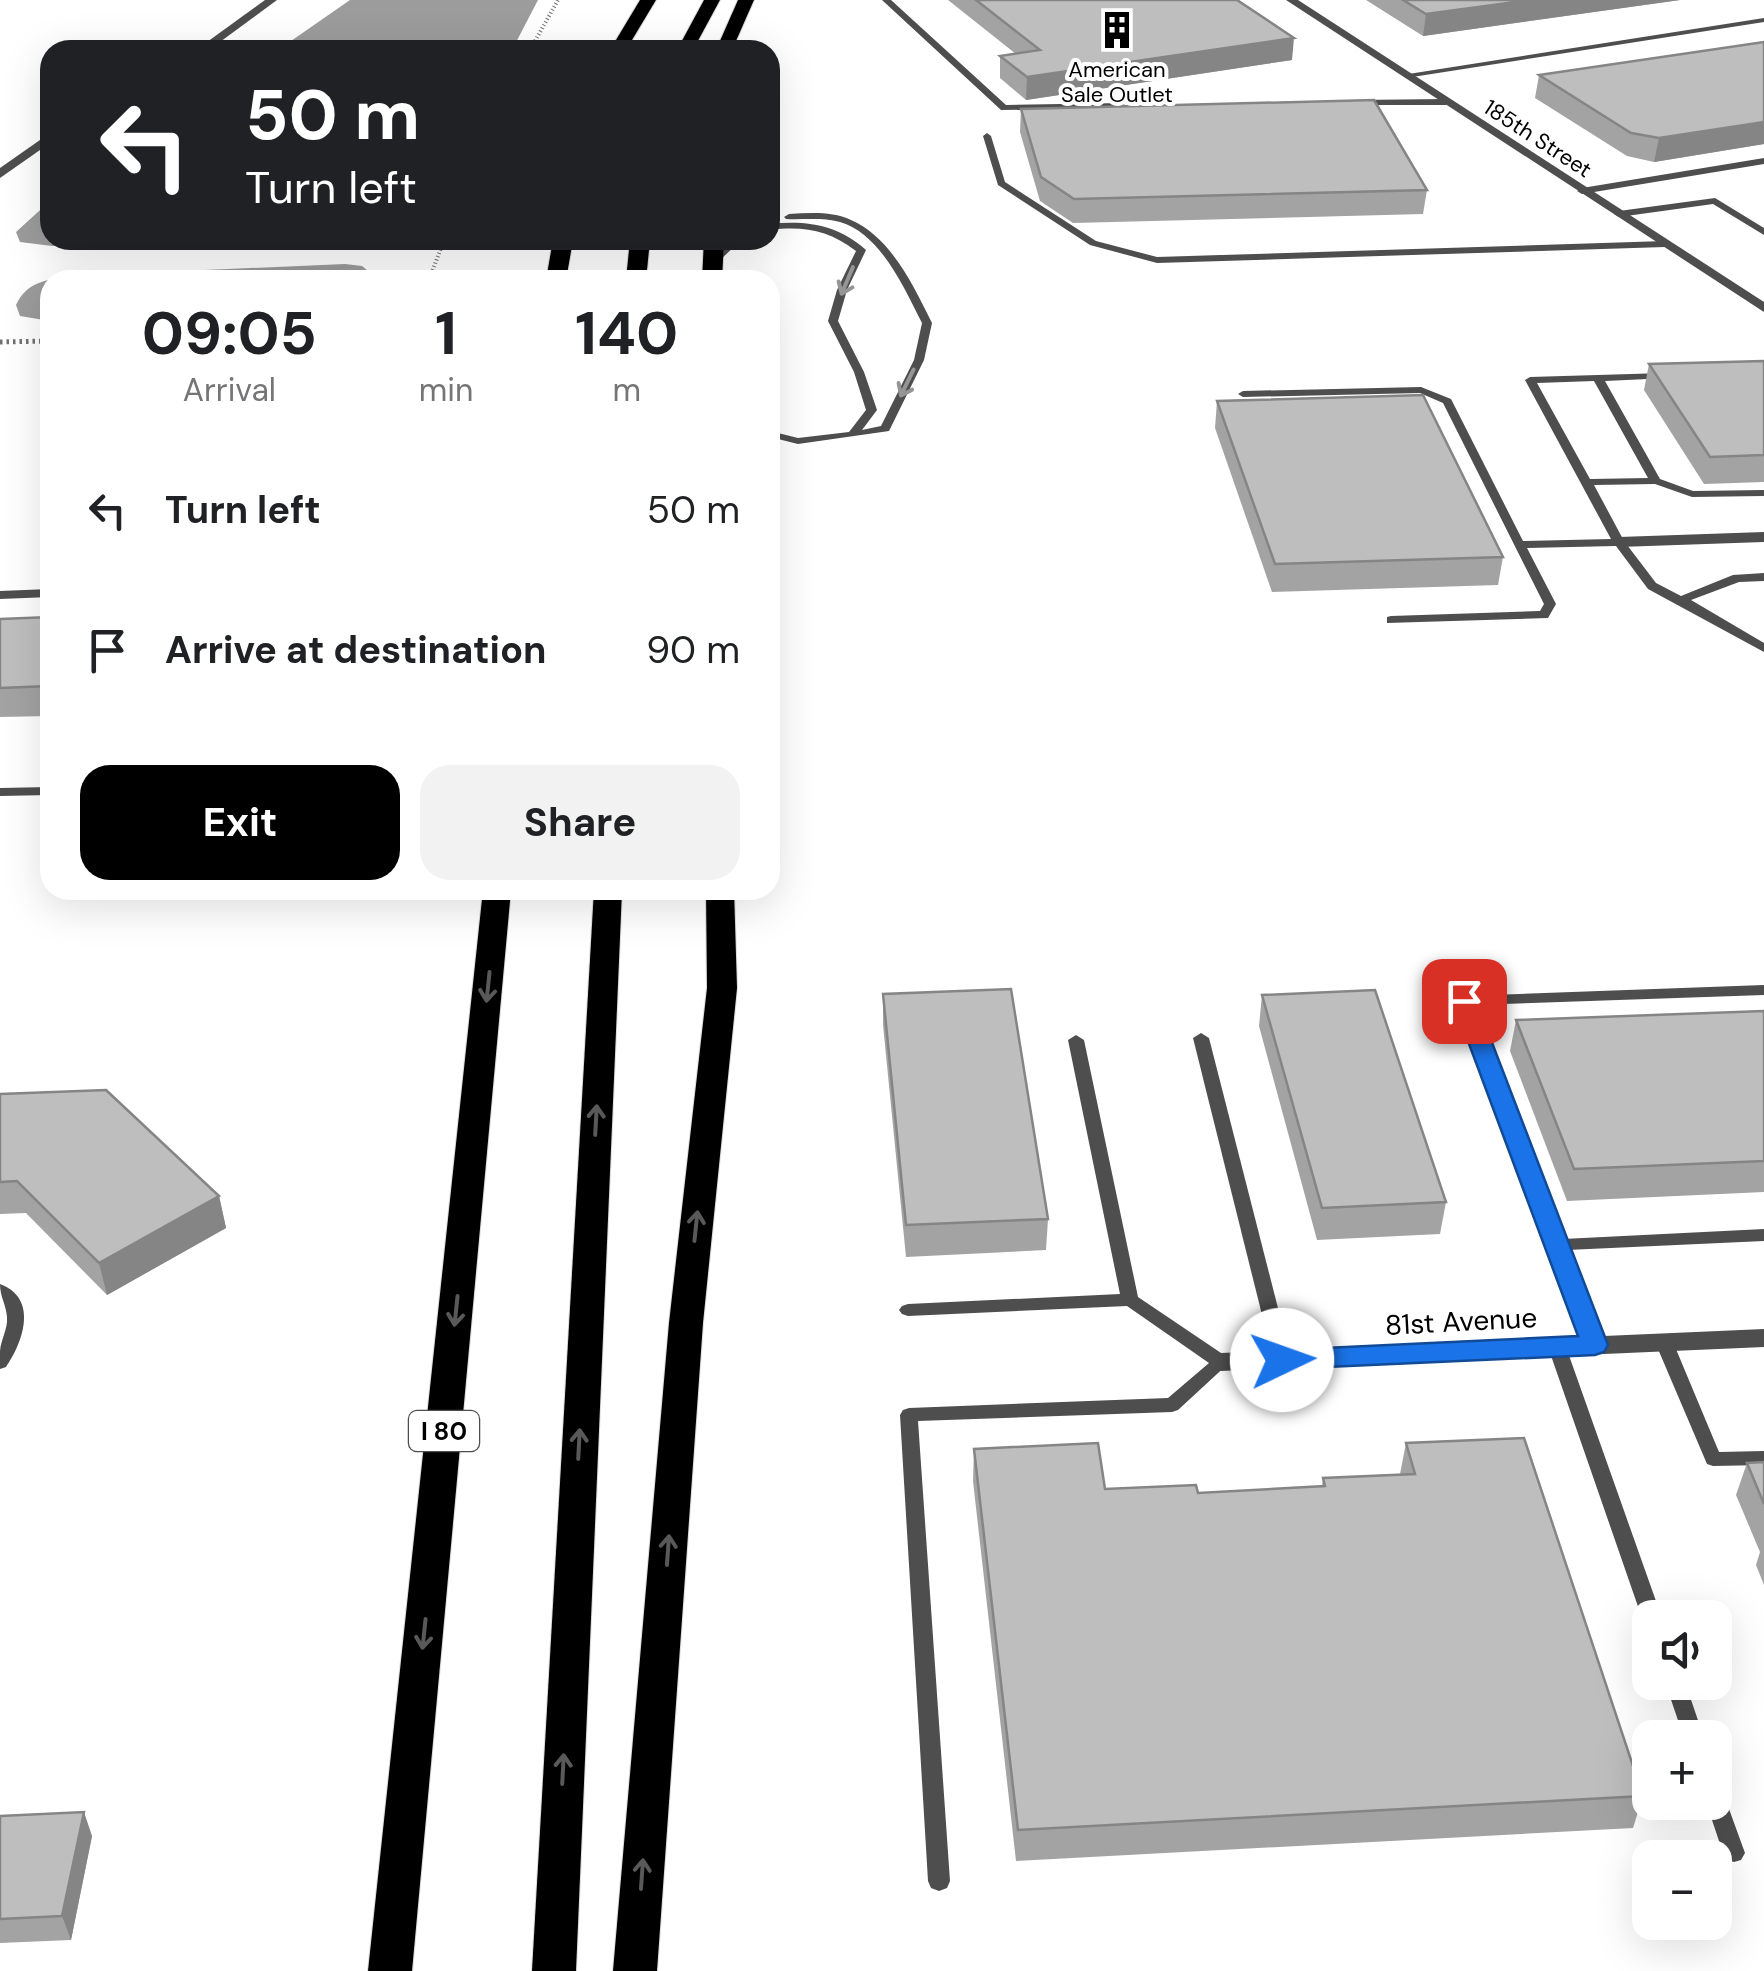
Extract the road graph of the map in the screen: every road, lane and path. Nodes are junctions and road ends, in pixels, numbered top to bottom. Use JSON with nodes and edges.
{"nodes":[{"id":1,"x":272,"y":0,"type":"edge"},
{"id":2,"x":558,"y":0,"type":"edge"},
{"id":3,"x":648,"y":0,"type":"edge"},
{"id":4,"x":712,"y":0,"type":"edge"},
{"id":5,"x":746,"y":0,"type":"edge"},
{"id":6,"x":886,"y":0,"type":"edge"},
{"id":7,"x":1291,"y":0,"type":"edge"},
{"id":8,"x":1764,"y":20,"type":"edge"},
{"id":9,"x":216,"y":40,"type":"edge"},
{"id":10,"x":536,"y":40,"type":"edge"},
{"id":11,"x":624,"y":40,"type":"edge"},
{"id":12,"x":690,"y":40,"type":"edge"},
{"id":13,"x":728,"y":40,"type":"edge"},
{"id":14,"x":1406,"y":75,"type":"junction"},
{"id":15,"x":1446,"y":102,"type":"junction"},
{"id":16,"x":1350,"y":103,"type":"edge"},
{"id":17,"x":1139,"y":106,"type":"edge"},
{"id":18,"x":987,"y":136,"type":"dead end"},
{"id":19,"x":40,"y":144,"type":"edge"},
{"id":20,"x":1764,"y":162,"type":"edge"},
{"id":21,"x":0,"y":174,"type":"edge"},
{"id":22,"x":1582,"y":190,"type":"junction"},
{"id":23,"x":1618,"y":214,"type":"junction"},
{"id":24,"x":780,"y":222,"type":"edge"},
{"id":25,"x":780,"y":225,"type":"edge"},
{"id":26,"x":1764,"y":232,"type":"edge"},
{"id":27,"x":1665,"y":244,"type":"junction"},
{"id":28,"x":728,"y":250,"type":"edge"},
{"id":29,"x":713,"y":270,"type":"edge"},
{"id":30,"x":1764,"y":308,"type":"edge"},
{"id":31,"x":40,"y":341,"type":"edge"},
{"id":32,"x":0,"y":342,"type":"edge"},
{"id":33,"x":1671,"y":376,"type":"edge"},
{"id":34,"x":1596,"y":378,"type":"junction"},
{"id":35,"x":1243,"y":394,"type":"dead end"},
{"id":36,"x":852,"y":435,"type":"junction"},
{"id":37,"x":780,"y":436,"type":"edge"},
{"id":38,"x":1656,"y":480,"type":"junction"},
{"id":39,"x":1586,"y":482,"type":"junction"},
{"id":40,"x":1764,"y":493,"type":"edge"},
{"id":41,"x":1764,"y":538,"type":"edge"},
{"id":42,"x":1618,"y":542,"type":"junction"},
{"id":43,"x":1519,"y":545,"type":"junction"},
{"id":44,"x":1764,"y":577,"type":"edge"},
{"id":45,"x":40,"y":594,"type":"edge"},
{"id":46,"x":0,"y":595,"type":"edge"},
{"id":47,"x":1681,"y":600,"type":"junction"},
{"id":48,"x":1391,"y":620,"type":"dead end"},
{"id":49,"x":1764,"y":648,"type":"edge"},
{"id":50,"x":40,"y":790,"type":"edge"},
{"id":51,"x":0,"y":792,"type":"edge"},
{"id":52,"x":496,"y":900,"type":"edge"},
{"id":53,"x":608,"y":900,"type":"edge"},
{"id":54,"x":720,"y":900,"type":"edge"},
{"id":55,"x":1764,"y":990,"type":"edge"},
{"id":56,"x":1201,"y":1038,"type":"dead end"},
{"id":57,"x":1076,"y":1040,"type":"dead end"},
{"id":58,"x":1764,"y":1235,"type":"edge"},
{"id":59,"x":1556,"y":1245,"type":"junction"},
{"id":60,"x":0,"y":1290,"type":"edge"},
{"id":61,"x":1130,"y":1300,"type":"junction"},
{"id":62,"x":908,"y":1310,"type":"dead end"},
{"id":63,"x":1764,"y":1338,"type":"edge"},
{"id":64,"x":1664,"y":1342,"type":"junction"},
{"id":65,"x":1595,"y":1345,"type":"junction"},
{"id":66,"x":1556,"y":1347,"type":"junction"},
{"id":67,"x":1282,"y":1360,"type":"junction"},
{"id":68,"x":0,"y":1362,"type":"edge"},
{"id":69,"x":1221,"y":1362,"type":"junction"},
{"id":70,"x":1764,"y":1458,"type":"edge"},
{"id":71,"x":1646,"y":1600,"type":"edge"},
{"id":72,"x":1723,"y":1820,"type":"edge"},
{"id":73,"x":1734,"y":1853,"type":"dead end"},
{"id":74,"x":939,"y":1881,"type":"dead end"},
{"id":75,"x":390,"y":1971,"type":"edge"},
{"id":76,"x":554,"y":1971,"type":"edge"},
{"id":77,"x":635,"y":1971,"type":"edge"}],
"edges":[{"from":1,"to":9,"type":"street"},
{"from":2,"to":10,"type":"path"},
{"from":3,"to":11,"type":"highway"},
{"from":4,"to":12,"type":"highway"},
{"from":5,"to":13,"type":"highway"},
{"from":6,"to":17,"type":"lane"},
{"from":7,"to":14,"type":"street","name":"185th Street"},
{"from":8,"to":14,"type":"lane"},
{"from":14,"to":15,"type":"street","name":"185th Street"},
{"from":15,"to":16,"type":"lane"},
{"from":15,"to":22,"type":"street","name":"185th Street"},
{"from":18,"to":27,"type":"lane"},
{"from":19,"to":21,"type":"street"},
{"from":20,"to":22,"type":"lane"},
{"from":22,"to":23,"type":"street","name":"185th Street"},
{"from":23,"to":26,"type":"lane"},
{"from":23,"to":27,"type":"street","name":"185th Street"},
{"from":24,"to":36,"type":"lane","one_way":true},
{"from":25,"to":36,"type":"lane","one_way":true},
{"from":27,"to":30,"type":"street","name":"185th Street"},
{"from":28,"to":29,"type":"lane"},
{"from":31,"to":32,"type":"path"},
{"from":33,"to":34,"type":"lane"},
{"from":34,"to":38,"type":"lane"},
{"from":34,"to":39,"type":"lane"},
{"from":35,"to":43,"type":"lane"},
{"from":36,"to":37,"type":"lane"},
{"from":38,"to":39,"type":"lane"},
{"from":38,"to":40,"type":"lane"},
{"from":39,"to":42,"type":"lane"},
{"from":41,"to":42,"type":"street"},
{"from":42,"to":43,"type":"lane"},
{"from":42,"to":47,"type":"lane"},
{"from":43,"to":48,"type":"lane"},
{"from":44,"to":47,"type":"lane"},
{"from":45,"to":46,"type":"lane"},
{"from":47,"to":49,"type":"lane"},
{"from":50,"to":51,"type":"lane"},
{"from":52,"to":75,"type":"highway","number":"I 80","one_way":true},
{"from":76,"to":53,"type":"highway","one_way":true},
{"from":77,"to":54,"type":"highway","one_way":true},
{"from":55,"to":59,"type":"lane"},
{"from":56,"to":67,"type":"lane"},
{"from":57,"to":61,"type":"lane"},
{"from":58,"to":59,"type":"lane"},
{"from":59,"to":65,"type":"lane"},
{"from":60,"to":68,"type":"lane"},
{"from":61,"to":62,"type":"lane"},
{"from":61,"to":69,"type":"lane"},
{"from":63,"to":64,"type":"street","name":"81st Avenue"},
{"from":64,"to":65,"type":"street","name":"81st Avenue"},
{"from":64,"to":70,"type":"lane"},
{"from":65,"to":66,"type":"street","name":"81st Avenue"},
{"from":66,"to":67,"type":"street","name":"81st Avenue"},
{"from":66,"to":71,"type":"lane"},
{"from":67,"to":69,"type":"street","name":"81st Avenue"},
{"from":69,"to":74,"type":"lane"},
{"from":72,"to":73,"type":"lane"}]}
